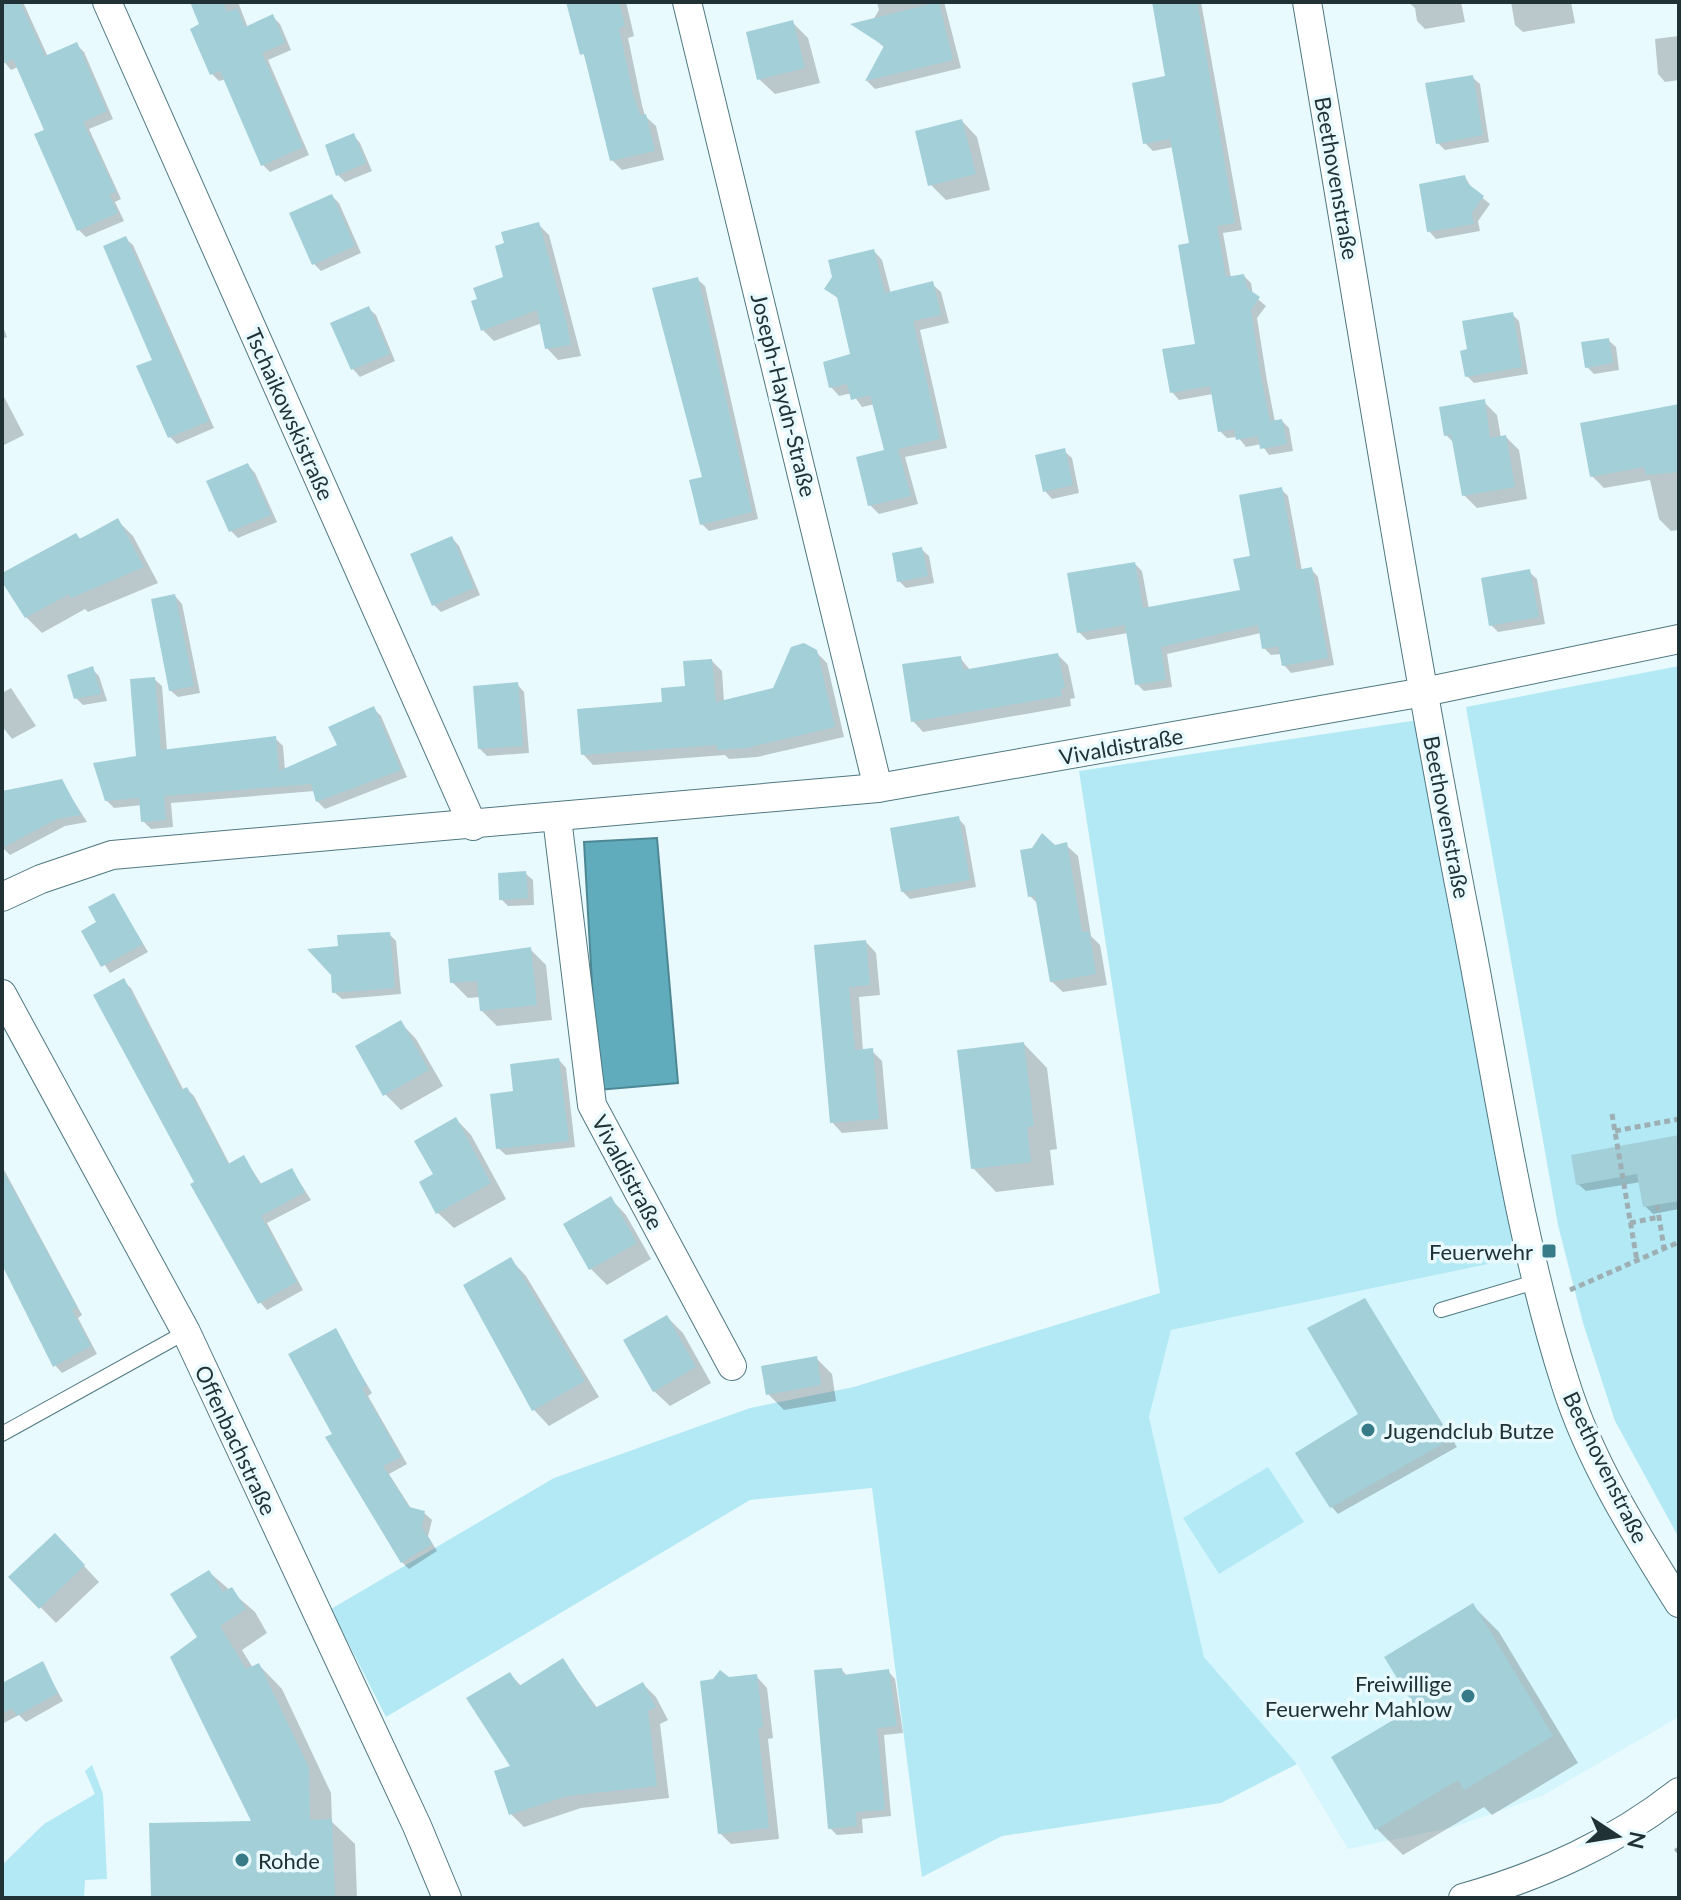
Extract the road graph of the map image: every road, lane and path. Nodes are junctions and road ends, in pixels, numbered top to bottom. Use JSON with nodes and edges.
{"nodes":[{"id":1,"x":107,"y":2,"type":"edge"},
{"id":2,"x":687,"y":2,"type":"edge"},
{"id":3,"x":1307,"y":2,"type":"edge"},
{"id":4,"x":1679,"y":639,"type":"edge"},
{"id":5,"x":1424,"y":692,"type":"junction"},
{"id":6,"x":878,"y":788,"type":"junction"},
{"id":7,"x":557,"y":818,"type":"junction"},
{"id":8,"x":473,"y":826,"type":"junction"},
{"id":9,"x":2,"y":897,"type":"edge"},
{"id":10,"x":2,"y":994,"type":"edge"},
{"id":11,"x":1612,"y":1114,"type":"dead end"},
{"id":12,"x":1679,"y":1119,"type":"edge"},
{"id":13,"x":1615,"y":1131,"type":"junction"},
{"id":14,"x":1657,"y":1205,"type":"dead end"},
{"id":15,"x":1659,"y":1217,"type":"junction"},
{"id":16,"x":1630,"y":1223,"type":"junction"},
{"id":17,"x":1679,"y":1242,"type":"edge"},
{"id":18,"x":1664,"y":1248,"type":"junction"},
{"id":19,"x":1637,"y":1261,"type":"junction"},
{"id":20,"x":1540,"y":1290,"type":"junction"},
{"id":21,"x":1441,"y":1310,"type":"dead end"},
{"id":22,"x":186,"y":1332,"type":"junction"},
{"id":23,"x":732,"y":1366,"type":"dead end"},
{"id":24,"x":2,"y":1434,"type":"edge"},
{"id":25,"x":1679,"y":1603,"type":"edge"},
{"id":26,"x":1679,"y":1792,"type":"edge"},
{"id":27,"x":447,"y":1898,"type":"edge"},
{"id":28,"x":1463,"y":1898,"type":"edge"}],
"edges":[{"from":1,"to":8,"type":"street","name":"Tschaikowskistraße"},
{"from":2,"to":6,"type":"street","name":"Joseph-Haydn-Straße"},
{"from":3,"to":5,"type":"street","name":"Beethovenstraße"},
{"from":4,"to":5,"type":"street","name":"Vivaldistraße"},
{"from":5,"to":6,"type":"street","name":"Vivaldistraße"},
{"from":5,"to":20,"type":"street","name":"Beethovenstraße"},
{"from":6,"to":7,"type":"street","name":"Vivaldistraße"},
{"from":7,"to":8,"type":"street","name":"Vivaldistraße"},
{"from":7,"to":23,"type":"street","name":"Vivaldistraße"},
{"from":8,"to":9,"type":"street","name":"Vivaldistraße"},
{"from":10,"to":22,"type":"street","name":"Offenbachstraße"},
{"from":11,"to":13,"type":"path"},
{"from":12,"to":13,"type":"path"},
{"from":13,"to":16,"type":"path"},
{"from":14,"to":15,"type":"path"},
{"from":15,"to":16,"type":"path"},
{"from":15,"to":18,"type":"path"},
{"from":16,"to":19,"type":"path"},
{"from":17,"to":18,"type":"path"},
{"from":18,"to":19,"type":"path"},
{"from":19,"to":20,"type":"path"},
{"from":20,"to":21,"type":"lane"},
{"from":20,"to":25,"type":"street","name":"Beethovenstraße"},
{"from":22,"to":24,"type":"lane"},
{"from":22,"to":27,"type":"street","name":"Offenbachstraße"},
{"from":26,"to":28,"type":"street"}]}
